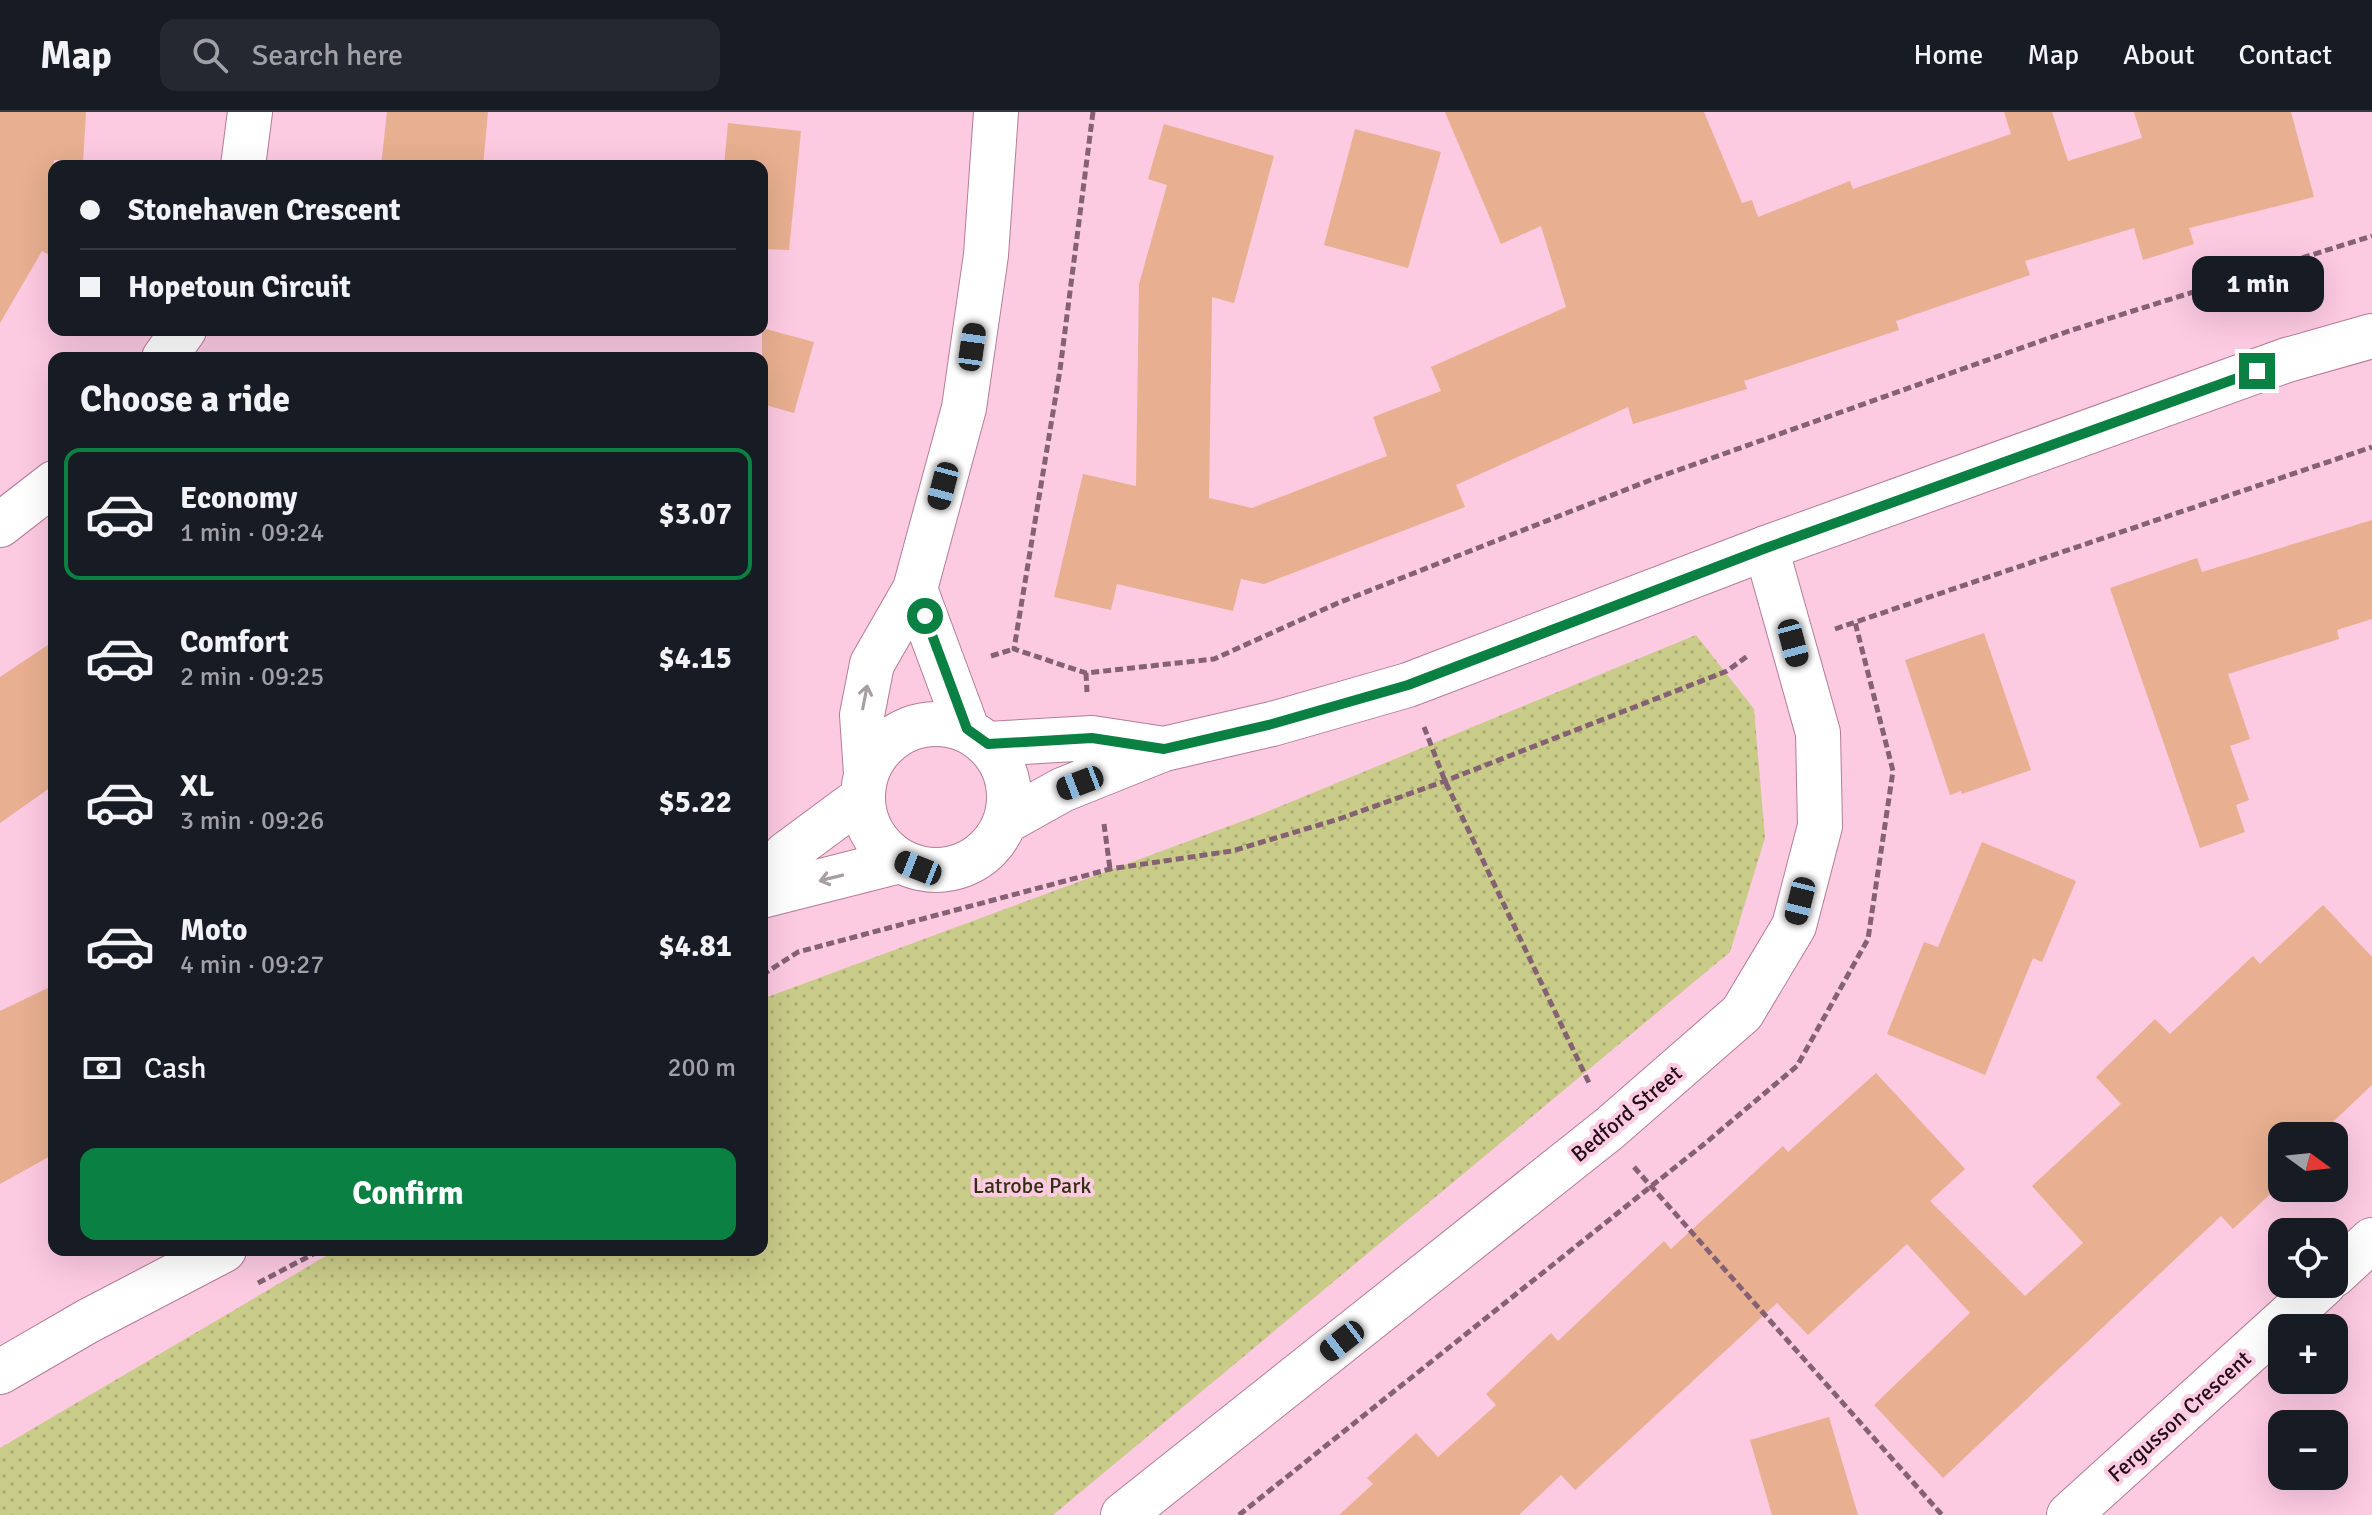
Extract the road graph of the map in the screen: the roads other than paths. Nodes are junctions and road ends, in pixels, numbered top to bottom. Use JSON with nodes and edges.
{"nodes":[{"id":1,"x":250,"y":112,"type":"edge"},
{"id":2,"x":996,"y":112,"type":"edge"},
{"id":3,"x":244,"y":160,"type":"edge"},
{"id":4,"x":2372,"y":336,"type":"edge"},
{"id":5,"x":48,"y":488,"type":"edge"},
{"id":6,"x":0,"y":525,"type":"edge"},
{"id":7,"x":1766,"y":548,"type":"junction"},
{"id":8,"x":915,"y":589,"type":"junction"},
{"id":9,"x":977,"y":736,"type":"junction"},
{"id":10,"x":1164,"y":749,"type":"junction"},
{"id":11,"x":865,"y":785,"type":"junction"},
{"id":12,"x":1005,"y":822,"type":"junction"},
{"id":13,"x":900,"y":861,"type":"junction"},
{"id":14,"x":768,"y":877,"type":"edge"},
{"id":15,"x":768,"y":894,"type":"edge"},
{"id":16,"x":2372,"y":1240,"type":"edge"},
{"id":17,"x":213,"y":1256,"type":"edge"},
{"id":18,"x":2348,"y":1262,"type":"edge"},
{"id":19,"x":2309,"y":1298,"type":"edge"},
{"id":20,"x":0,"y":1372,"type":"edge"},
{"id":21,"x":1123,"y":1515,"type":"edge"},
{"id":22,"x":2069,"y":1515,"type":"edge"}],
"edges":[{"from":1,"to":3,"type":"street"},
{"from":2,"to":8,"type":"street"},
{"from":4,"to":7,"type":"street"},
{"from":5,"to":6,"type":"street"},
{"from":7,"to":10,"type":"street"},
{"from":7,"to":21,"type":"street","name":"Bedford Street"},
{"from":8,"to":9,"type":"street"},
{"from":11,"to":8,"type":"street","one_way":true},
{"from":9,"to":10,"type":"street"},
{"from":9,"to":11,"type":"street"},
{"from":9,"to":12,"type":"street"},
{"from":10,"to":12,"type":"street"},
{"from":11,"to":13,"type":"street"},
{"from":11,"to":14,"type":"street"},
{"from":12,"to":13,"type":"street"},
{"from":13,"to":15,"type":"street","one_way":true},
{"from":16,"to":18,"type":"street"},
{"from":17,"to":20,"type":"street"},
{"from":19,"to":22,"type":"street","name":"Fergusson Crescent"}]}
